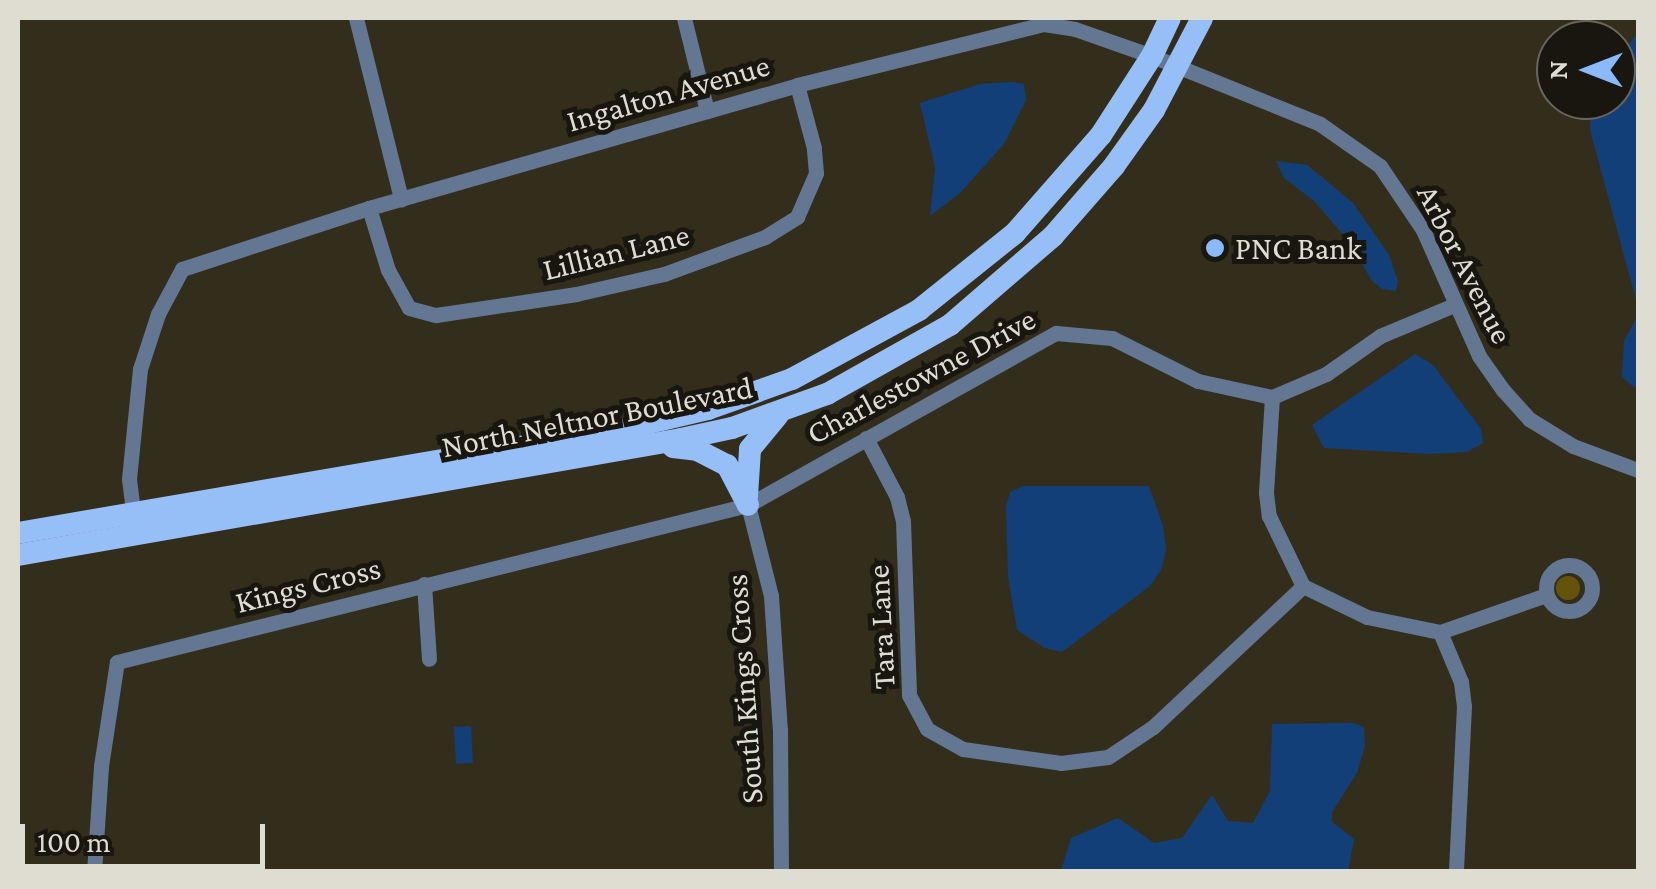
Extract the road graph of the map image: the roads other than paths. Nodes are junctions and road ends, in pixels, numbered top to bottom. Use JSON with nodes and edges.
{"nodes":[{"id":1,"x":356,"y":18,"type":"edge"},
{"id":2,"x":684,"y":18,"type":"edge"},
{"id":3,"x":1170,"y":18,"type":"edge"},
{"id":4,"x":1202,"y":18,"type":"edge"},
{"id":5,"x":1152,"y":56,"type":"junction"},
{"id":6,"x":1179,"y":67,"type":"junction"},
{"id":7,"x":797,"y":85,"type":"junction"},
{"id":8,"x":707,"y":111,"type":"junction"},
{"id":9,"x":401,"y":199,"type":"junction"},
{"id":10,"x":369,"y":208,"type":"junction"},
{"id":11,"x":1454,"y":305,"type":"junction"},
{"id":12,"x":1272,"y":397,"type":"junction"},
{"id":13,"x":781,"y":412,"type":"junction"},
{"id":14,"x":866,"y":438,"type":"junction"},
{"id":15,"x":639,"y":446,"type":"junction"},
{"id":16,"x":1638,"y":470,"type":"edge"},
{"id":17,"x":748,"y":505,"type":"junction"},
{"id":18,"x":719,"y":511,"type":"joint"},
{"id":19,"x":134,"y":524,"type":"junction"},
{"id":20,"x":18,"y":534,"type":"edge"},
{"id":21,"x":76,"y":534,"type":"junction"},
{"id":22,"x":18,"y":555,"type":"edge"},
{"id":23,"x":424,"y":584,"type":"junction"},
{"id":24,"x":1303,"y":586,"type":"junction"},
{"id":25,"x":1546,"y":594,"type":"dead end"},
{"id":26,"x":1440,"y":632,"type":"junction"},
{"id":27,"x":428,"y":659,"type":"dead end"},
{"id":28,"x":94,"y":872,"type":"edge"},
{"id":29,"x":781,"y":872,"type":"edge"},
{"id":30,"x":1456,"y":872,"type":"edge"}],
"edges":[{"from":1,"to":9,"type":"street"},
{"from":2,"to":8,"type":"street"},
{"from":3,"to":5,"type":"main road","name":"North Neltnor Boulevard"},
{"from":4,"to":6,"type":"main road","name":"North Neltnor Boulevard"},
{"from":5,"to":6,"type":"street","name":"Ingalton Avenue"},
{"from":5,"to":7,"type":"street","name":"Ingalton Avenue"},
{"from":5,"to":19,"type":"main road","name":"North Neltnor Boulevard"},
{"from":6,"to":11,"type":"street","name":"Arbor Avenue"},
{"from":6,"to":13,"type":"main road","name":"North Neltnor Boulevard"},
{"from":7,"to":8,"type":"street","name":"Ingalton Avenue"},
{"from":7,"to":10,"type":"street","name":"Lillian Lane"},
{"from":8,"to":9,"type":"street","name":"Ingalton Avenue"},
{"from":9,"to":10,"type":"street","name":"Ingalton Avenue"},
{"from":10,"to":19,"type":"street","name":"Ingalton Avenue"},
{"from":11,"to":12,"type":"street"},
{"from":11,"to":16,"type":"street","name":"Arbor Avenue"},
{"from":12,"to":14,"type":"street","name":"Charlestowne Drive"},
{"from":12,"to":24,"type":"street"},
{"from":13,"to":15,"type":"main road","name":"North Neltnor Boulevard"},
{"from":13,"to":17,"type":"main road"},
{"from":14,"to":17,"type":"street","name":"Charlestowne Drive"},
{"from":14,"to":24,"type":"street","name":"Tara Lane"},
{"from":15,"to":17,"type":"main road"},
{"from":15,"to":19,"type":"main road","name":"North Neltnor Boulevard"},
{"from":17,"to":18,"type":"street","name":"Charlestowne Drive"},
{"from":17,"to":29,"type":"street","name":"South Kings Cross"},
{"from":18,"to":23,"type":"street","name":"Kings Cross"},
{"from":19,"to":21,"type":"main road","name":"North Neltnor Boulevard"},
{"from":20,"to":21,"type":"main road","name":"North Neltnor Boulevard"},
{"from":21,"to":22,"type":"main road","name":"North Neltnor Boulevard"},
{"from":23,"to":27,"type":"street"},
{"from":23,"to":28,"type":"street","name":"Kings Cross"},
{"from":24,"to":26,"type":"street"},
{"from":25,"to":26,"type":"street"},
{"from":26,"to":30,"type":"street"}]}
